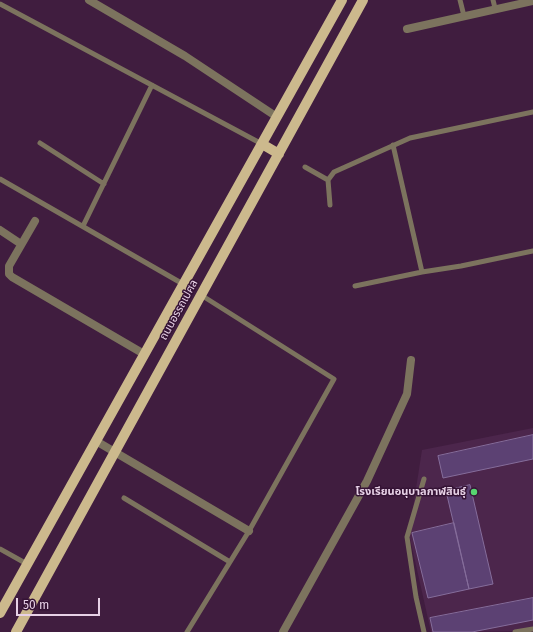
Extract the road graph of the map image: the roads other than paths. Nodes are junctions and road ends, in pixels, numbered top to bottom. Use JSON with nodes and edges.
{"nodes":[{"id":1,"x":89,"y":0,"type":"edge"},
{"id":2,"x":342,"y":0,"type":"edge"},
{"id":3,"x":363,"y":0,"type":"edge"},
{"id":4,"x":460,"y":0,"type":"edge"},
{"id":5,"x":533,"y":1,"type":"edge"},
{"id":6,"x":0,"y":4,"type":"edge"},
{"id":7,"x":494,"y":4,"type":"edge"},
{"id":8,"x":464,"y":16,"type":"junction"},
{"id":9,"x":407,"y":29,"type":"dead end"},
{"id":10,"x":152,"y":85,"type":"junction"},
{"id":11,"x":533,"y":112,"type":"edge"},
{"id":12,"x":276,"y":117,"type":"junction"},
{"id":13,"x":40,"y":143,"type":"dead end"},
{"id":14,"x":262,"y":144,"type":"junction"},
{"id":15,"x":393,"y":145,"type":"junction"},
{"id":16,"x":280,"y":154,"type":"junction"},
{"id":17,"x":305,"y":167,"type":"dead end"},
{"id":18,"x":0,"y":179,"type":"edge"},
{"id":19,"x":328,"y":180,"type":"junction"},
{"id":20,"x":104,"y":184,"type":"junction"},
{"id":21,"x":330,"y":205,"type":"dead end"},
{"id":22,"x":35,"y":221,"type":"dead end"},
{"id":23,"x":83,"y":226,"type":"junction"},
{"id":24,"x":0,"y":230,"type":"edge"},
{"id":25,"x":21,"y":244,"type":"junction"},
{"id":26,"x":533,"y":251,"type":"edge"},
{"id":27,"x":422,"y":272,"type":"junction"},
{"id":28,"x":183,"y":284,"type":"junction"},
{"id":29,"x":355,"y":286,"type":"dead end"},
{"id":30,"x":201,"y":295,"type":"junction"},
{"id":31,"x":144,"y":354,"type":"junction"},
{"id":32,"x":411,"y":360,"type":"dead end"},
{"id":33,"x":96,"y":441,"type":"junction"},
{"id":34,"x":115,"y":453,"type":"junction"},
{"id":35,"x":424,"y":479,"type":"dead end"},
{"id":36,"x":124,"y":498,"type":"dead end"},
{"id":37,"x":249,"y":531,"type":"junction"},
{"id":38,"x":0,"y":549,"type":"edge"},
{"id":39,"x":230,"y":562,"type":"junction"},
{"id":40,"x":28,"y":564,"type":"junction"},
{"id":41,"x":0,"y":613,"type":"edge"},
{"id":42,"x":533,"y":629,"type":"edge"},
{"id":43,"x":16,"y":632,"type":"edge"},
{"id":44,"x":187,"y":632,"type":"edge"},
{"id":45,"x":283,"y":632,"type":"edge"},
{"id":46,"x":424,"y":632,"type":"edge"},
{"id":47,"x":515,"y":632,"type":"edge"}],
"edges":[{"from":1,"to":12,"type":"street"},
{"from":2,"to":12,"type":"main road","name":"ถนนอรรถเปศล"},
{"from":3,"to":16,"type":"main road","name":"ถนนอรรถเปศล"},
{"from":4,"to":8,"type":"lane"},
{"from":5,"to":7,"type":"street"},
{"from":6,"to":10,"type":"lane"},
{"from":7,"to":8,"type":"street"},
{"from":8,"to":9,"type":"street"},
{"from":10,"to":14,"type":"lane"},
{"from":10,"to":20,"type":"lane"},
{"from":11,"to":15,"type":"lane"},
{"from":12,"to":14,"type":"main road","name":"ถนนอรรถเปศล"},
{"from":13,"to":20,"type":"lane"},
{"from":14,"to":16,"type":"main road"},
{"from":14,"to":28,"type":"main road","name":"ถนนอรรถเปศล"},
{"from":15,"to":19,"type":"lane"},
{"from":15,"to":27,"type":"lane"},
{"from":16,"to":30,"type":"main road","name":"ถนนอรรถเปศล"},
{"from":17,"to":19,"type":"lane"},
{"from":18,"to":23,"type":"lane"},
{"from":19,"to":21,"type":"lane"},
{"from":20,"to":23,"type":"lane"},
{"from":22,"to":25,"type":"street"},
{"from":23,"to":28,"type":"lane"},
{"from":24,"to":25,"type":"street"},
{"from":25,"to":31,"type":"street"},
{"from":26,"to":27,"type":"lane"},
{"from":27,"to":29,"type":"lane"},
{"from":28,"to":31,"type":"main road","name":"ถนนอรรถเปศล"},
{"from":30,"to":34,"type":"main road","name":"ถนนอรรถเปศล"},
{"from":30,"to":37,"type":"lane"},
{"from":31,"to":33,"type":"main road","name":"ถนนอรรถเปศล"},
{"from":32,"to":45,"type":"street"},
{"from":33,"to":34,"type":"street"},
{"from":33,"to":40,"type":"main road","name":"ถนนอรรถเปศล"},
{"from":34,"to":37,"type":"street"},
{"from":34,"to":43,"type":"main road","name":"ถนนอรรถเปศล"},
{"from":35,"to":46,"type":"lane"},
{"from":36,"to":39,"type":"lane"},
{"from":37,"to":39,"type":"lane"},
{"from":38,"to":40,"type":"lane"},
{"from":39,"to":44,"type":"lane"},
{"from":40,"to":41,"type":"main road","name":"ถนนอรรถเปศล"},
{"from":42,"to":47,"type":"lane"}]}
